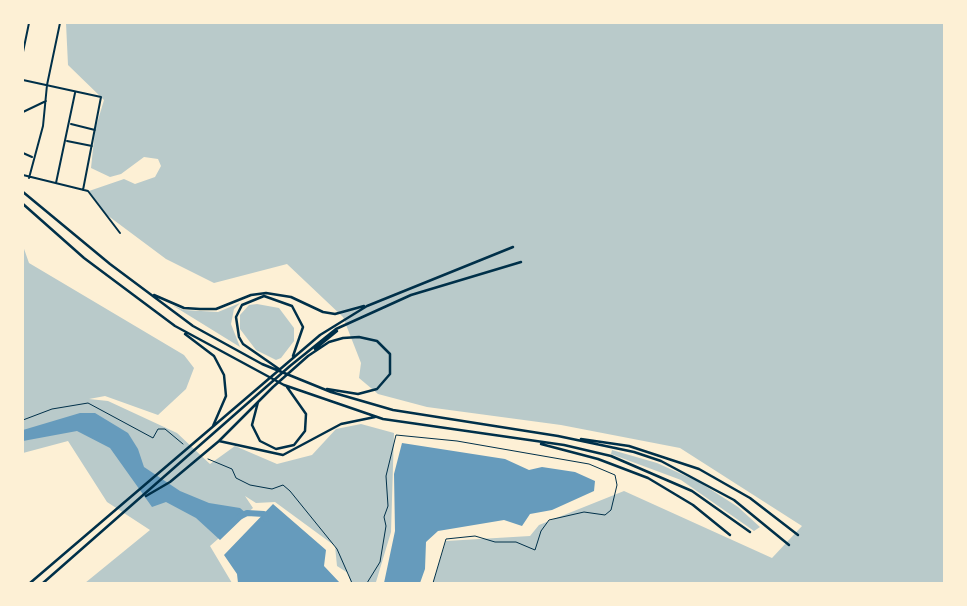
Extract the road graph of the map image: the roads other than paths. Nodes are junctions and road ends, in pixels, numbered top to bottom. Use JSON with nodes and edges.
{"nodes":[{"id":1,"x":29,"y":23,"type":"edge"},
{"id":2,"x":60,"y":23,"type":"edge"},
{"id":3,"x":23,"y":52,"type":"edge"},
{"id":4,"x":23,"y":80,"type":"edge"},
{"id":5,"x":47,"y":85,"type":"junction"},
{"id":6,"x":76,"y":91,"type":"junction"},
{"id":7,"x":47,"y":101,"type":"junction"},
{"id":8,"x":23,"y":112,"type":"edge"},
{"id":9,"x":69,"y":124,"type":"junction"},
{"id":10,"x":95,"y":130,"type":"junction"},
{"id":11,"x":66,"y":140,"type":"junction"},
{"id":12,"x":92,"y":146,"type":"junction"},
{"id":13,"x":23,"y":153,"type":"edge"},
{"id":14,"x":33,"y":157,"type":"junction"},
{"id":15,"x":23,"y":175,"type":"edge"},
{"id":16,"x":29,"y":178,"type":"junction"},
{"id":17,"x":56,"y":184,"type":"junction"},
{"id":18,"x":83,"y":190,"type":"junction"},
{"id":19,"x":23,"y":192,"type":"edge"},
{"id":20,"x":23,"y":204,"type":"edge"},
{"id":21,"x":120,"y":233,"type":"dead end"},
{"id":22,"x":513,"y":247,"type":"dead end"},
{"id":23,"x":521,"y":262,"type":"dead end"},
{"id":24,"x":148,"y":293,"type":"junction"},
{"id":25,"x":367,"y":306,"type":"junction"},
{"id":26,"x":345,"y":325,"type":"junction"},
{"id":27,"x":175,"y":327,"type":"junction"},
{"id":28,"x":308,"y":356,"type":"junction"},
{"id":29,"x":292,"y":358,"type":"junction"},
{"id":30,"x":292,"y":368,"type":"junction"},
{"id":31,"x":288,"y":374,"type":"junction"},
{"id":32,"x":284,"y":385,"type":"junction"},
{"id":33,"x":271,"y":386,"type":"junction"},
{"id":34,"x":318,"y":387,"type":"junction"},
{"id":35,"x":259,"y":399,"type":"junction"},
{"id":36,"x":378,"y":417,"type":"junction"},
{"id":37,"x":213,"y":431,"type":"junction"},
{"id":38,"x":558,"y":436,"type":"junction"},
{"id":39,"x":219,"y":441,"type":"junction"},
{"id":40,"x":531,"y":441,"type":"junction"},
{"id":41,"x":138,"y":501,"type":"junction"},
{"id":42,"x":750,"y":533,"type":"dead end"},
{"id":43,"x":730,"y":535,"type":"dead end"},
{"id":44,"x":798,"y":535,"type":"dead end"},
{"id":45,"x":789,"y":545,"type":"dead end"},
{"id":46,"x":30,"y":583,"type":"edge"},
{"id":47,"x":43,"y":583,"type":"edge"}],
"edges":[{"from":1,"to":3,"type":"street"},
{"from":2,"to":5,"type":"street"},
{"from":4,"to":5,"type":"street"},
{"from":5,"to":6,"type":"street"},
{"from":5,"to":7,"type":"street"},
{"from":6,"to":9,"type":"street"},
{"from":6,"to":10,"type":"street"},
{"from":7,"to":8,"type":"street"},
{"from":7,"to":14,"type":"street"},
{"from":9,"to":10,"type":"street"},
{"from":9,"to":11,"type":"street"},
{"from":10,"to":12,"type":"street"},
{"from":11,"to":12,"type":"street"},
{"from":11,"to":17,"type":"street"},
{"from":12,"to":18,"type":"street"},
{"from":13,"to":14,"type":"street"},
{"from":14,"to":16,"type":"street"},
{"from":15,"to":16,"type":"street"},
{"from":16,"to":17,"type":"street"},
{"from":17,"to":18,"type":"street"},
{"from":18,"to":21,"type":"street"},
{"from":19,"to":24,"type":"highway"},
{"from":20,"to":27,"type":"highway"},
{"from":22,"to":25,"type":"highway"},
{"from":23,"to":26,"type":"highway"},
{"from":24,"to":25,"type":"highway"},
{"from":24,"to":31,"type":"highway"},
{"from":25,"to":29,"type":"highway"},
{"from":26,"to":28,"type":"highway"},
{"from":26,"to":30,"type":"highway"},
{"from":27,"to":32,"type":"highway"},
{"from":27,"to":37,"type":"highway"},
{"from":28,"to":30,"type":"highway"},
{"from":28,"to":34,"type":"highway"},
{"from":29,"to":31,"type":"highway"},
{"from":29,"to":37,"type":"highway"},
{"from":30,"to":33,"type":"highway"},
{"from":31,"to":34,"type":"highway"},
{"from":32,"to":35,"type":"highway"},
{"from":32,"to":36,"type":"highway"},
{"from":33,"to":35,"type":"highway"},
{"from":33,"to":37,"type":"highway"},
{"from":34,"to":38,"type":"highway"},
{"from":35,"to":39,"type":"highway"},
{"from":36,"to":39,"type":"highway"},
{"from":36,"to":40,"type":"highway"},
{"from":37,"to":41,"type":"highway"},
{"from":37,"to":46,"type":"highway"},
{"from":38,"to":44,"type":"highway"},
{"from":38,"to":45,"type":"highway"},
{"from":39,"to":41,"type":"highway"},
{"from":40,"to":42,"type":"highway"},
{"from":40,"to":43,"type":"highway"},
{"from":41,"to":47,"type":"highway"}]}
